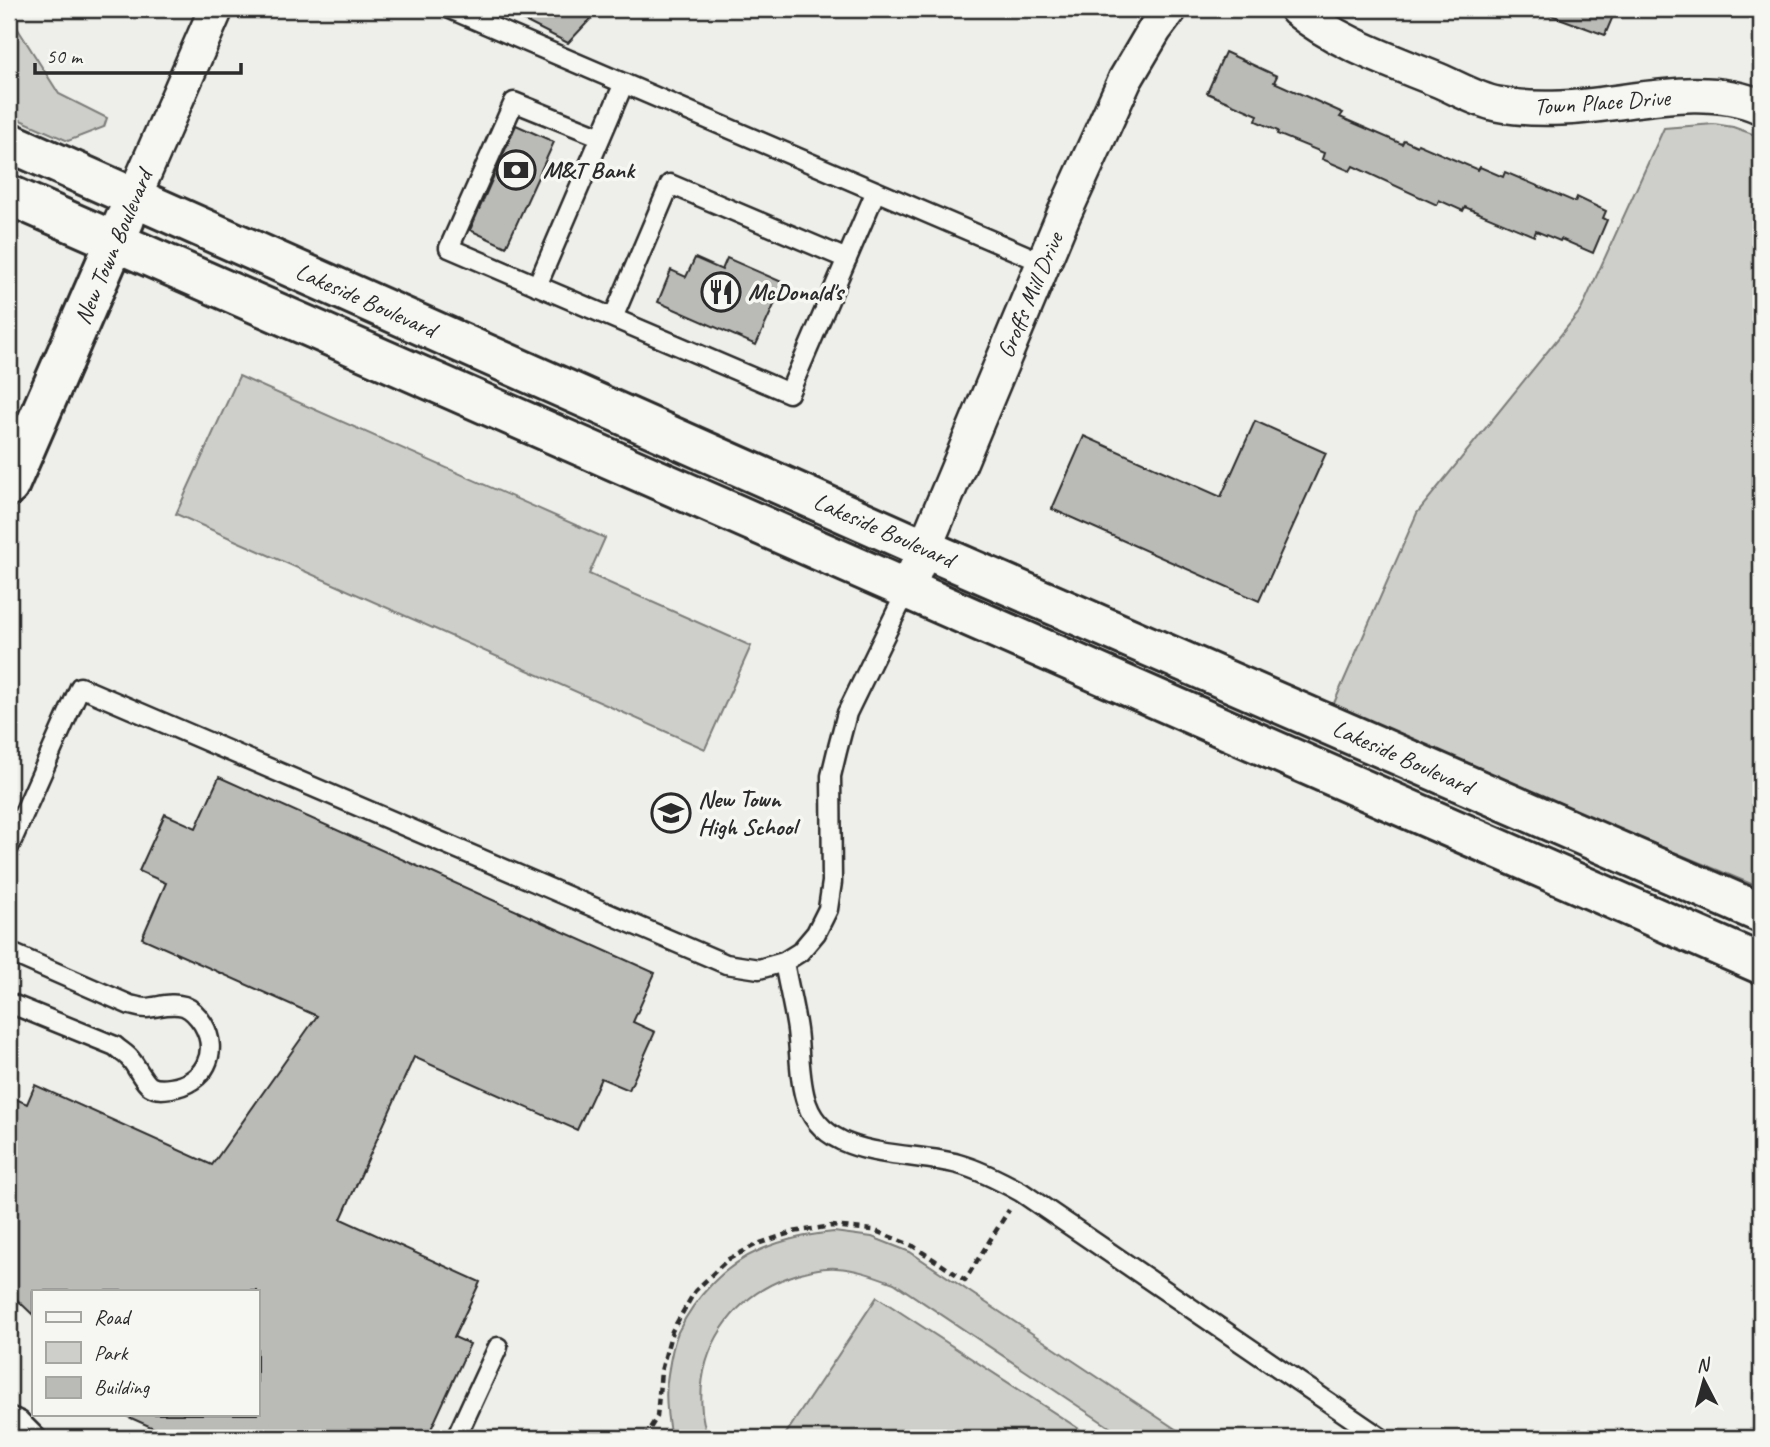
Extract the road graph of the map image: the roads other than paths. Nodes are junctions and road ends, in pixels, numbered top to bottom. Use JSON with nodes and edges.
{"nodes":[{"id":1,"x":216,"y":9,"type":"edge"},
{"id":2,"x":450,"y":9,"type":"edge"},
{"id":3,"x":1170,"y":9,"type":"edge"},
{"id":4,"x":1296,"y":9,"type":"edge"},
{"id":5,"x":624,"y":83,"type":"junction"},
{"id":6,"x":1761,"y":107,"type":"edge"},
{"id":7,"x":601,"y":137,"type":"junction"},
{"id":8,"x":9,"y":142,"type":"edge"},
{"id":9,"x":876,"y":191,"type":"junction"},
{"id":10,"x":9,"y":195,"type":"edge"},
{"id":11,"x":134,"y":197,"type":"junction"},
{"id":12,"x":116,"y":243,"type":"junction"},
{"id":13,"x":847,"y":259,"type":"junction"},
{"id":14,"x":1044,"y":263,"type":"junction"},
{"id":15,"x":537,"y":286,"type":"junction"},
{"id":16,"x":613,"y":318,"type":"junction"},
{"id":17,"x":9,"y":486,"type":"edge"},
{"id":18,"x":923,"y":548,"type":"junction"},
{"id":19,"x":907,"y":590,"type":"junction"},
{"id":20,"x":13,"y":828,"type":"edge"},
{"id":21,"x":9,"y":847,"type":"edge"},
{"id":22,"x":1761,"y":913,"type":"edge"},
{"id":23,"x":9,"y":952,"type":"edge"},
{"id":24,"x":784,"y":962,"type":"junction"},
{"id":25,"x":1761,"y":964,"type":"edge"},
{"id":26,"x":9,"y":1003,"type":"edge"},
{"id":27,"x":498,"y":1347,"type":"dead end"},
{"id":28,"x":9,"y":1416,"type":"edge"},
{"id":29,"x":37,"y":1438,"type":"edge"},
{"id":30,"x":456,"y":1438,"type":"edge"},
{"id":31,"x":1381,"y":1438,"type":"edge"}],
"edges":[{"from":1,"to":11,"type":"street","name":"New Town Boulevard"},
{"from":2,"to":5,"type":"lane"},
{"from":3,"to":14,"type":"street","name":"Groffs Mill Drive"},
{"from":4,"to":6,"type":"street","name":"Town Place Drive"},
{"from":5,"to":7,"type":"lane"},
{"from":5,"to":9,"type":"lane"},
{"from":7,"to":15,"type":"lane"},
{"from":7,"to":15,"type":"lane"},
{"from":8,"to":11,"type":"main road","name":"Lakeside Boulevard"},
{"from":9,"to":13,"type":"lane"},
{"from":9,"to":14,"type":"lane"},
{"from":10,"to":12,"type":"main road","name":"Lakeside Boulevard"},
{"from":11,"to":12,"type":"main road","name":"New Town Boulevard"},
{"from":11,"to":18,"type":"main road","name":"Lakeside Boulevard"},
{"from":12,"to":17,"type":"main road","name":"New Town Boulevard"},
{"from":12,"to":19,"type":"main road","name":"Lakeside Boulevard"},
{"from":13,"to":16,"type":"lane"},
{"from":13,"to":16,"type":"lane"},
{"from":14,"to":18,"type":"street","name":"Groffs Mill Drive"},
{"from":15,"to":16,"type":"lane"},
{"from":18,"to":19,"type":"street","name":"Groffs Mill Drive"},
{"from":18,"to":22,"type":"main road","name":"Lakeside Boulevard"},
{"from":19,"to":24,"type":"lane"},
{"from":19,"to":25,"type":"main road","name":"Lakeside Boulevard"},
{"from":20,"to":21,"type":"lane"},
{"from":20,"to":24,"type":"lane"},
{"from":23,"to":26,"type":"lane"},
{"from":24,"to":31,"type":"lane"},
{"from":27,"to":30,"type":"lane"},
{"from":28,"to":29,"type":"lane"}]}
